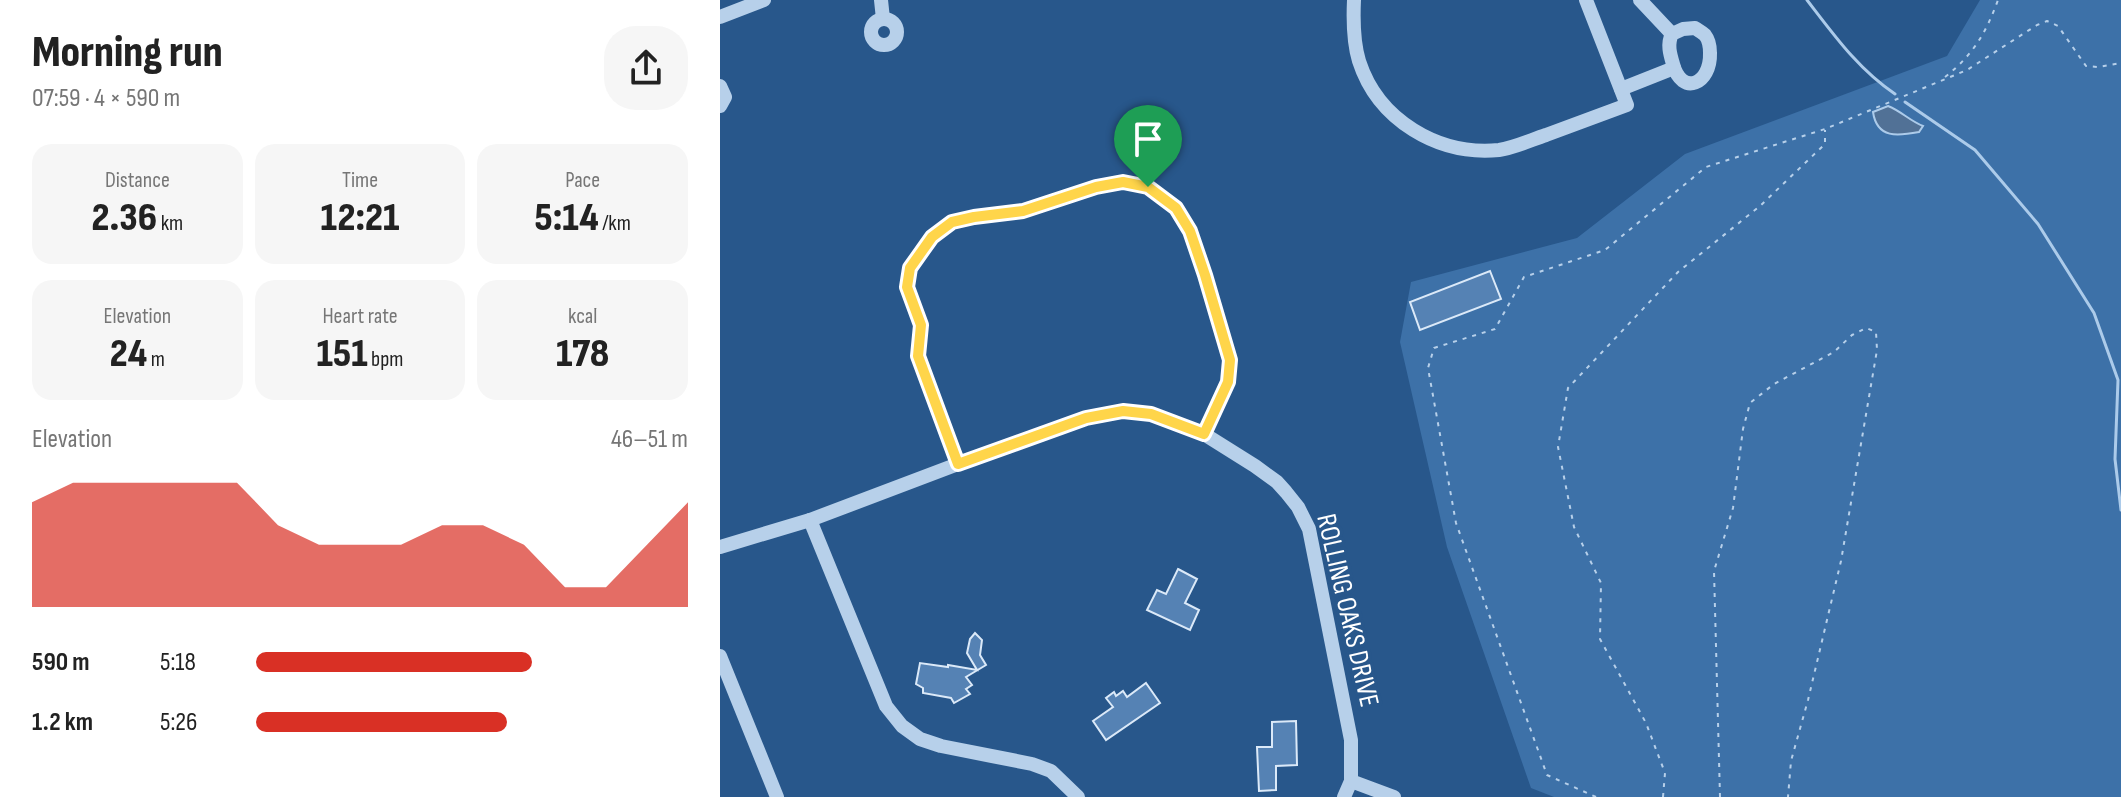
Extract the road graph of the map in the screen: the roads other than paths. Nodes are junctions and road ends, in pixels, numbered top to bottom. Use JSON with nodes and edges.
{"nodes":[{"id":1,"x":764,"y":0,"type":"edge"},
{"id":2,"x":881,"y":0,"type":"edge"},
{"id":3,"x":1354,"y":0,"type":"edge"},
{"id":4,"x":1586,"y":0,"type":"edge"},
{"id":5,"x":1640,"y":0,"type":"edge"},
{"id":6,"x":720,"y":17,"type":"edge"},
{"id":7,"x":883,"y":19,"type":"dead end"},
{"id":8,"x":1672,"y":34,"type":"junction"},
{"id":9,"x":1674,"y":68,"type":"junction"},
{"id":10,"x":720,"y":86,"type":"edge"},
{"id":11,"x":1621,"y":89,"type":"junction"},
{"id":12,"x":720,"y":106,"type":"edge"},
{"id":13,"x":1204,"y":434,"type":"junction"},
{"id":14,"x":958,"y":464,"type":"junction"},
{"id":15,"x":810,"y":520,"type":"junction"},
{"id":16,"x":720,"y":547,"type":"edge"},
{"id":17,"x":720,"y":656,"type":"edge"},
{"id":18,"x":1351,"y":781,"type":"junction"},
{"id":19,"x":777,"y":797,"type":"edge"},
{"id":20,"x":1078,"y":797,"type":"edge"},
{"id":21,"x":1344,"y":797,"type":"edge"},
{"id":22,"x":1394,"y":797,"type":"edge"}],
"edges":[{"from":1,"to":6,"type":"street"},
{"from":2,"to":7,"type":"street"},
{"from":3,"to":11,"type":"street"},
{"from":4,"to":11,"type":"street"},
{"from":5,"to":8,"type":"street"},
{"from":8,"to":9,"type":"street"},
{"from":8,"to":9,"type":"street"},
{"from":9,"to":11,"type":"street"},
{"from":10,"to":12,"type":"street"},
{"from":13,"to":14,"type":"street","name":"ROLLING OAKS DRIVE"},
{"from":13,"to":14,"type":"street"},
{"from":13,"to":18,"type":"street","name":"ROLLING OAKS DRIVE"},
{"from":14,"to":15,"type":"street","name":"ROLLING OAKS DRIVE"},
{"from":15,"to":16,"type":"street","name":"ROLLING OAKS DRIVE"},
{"from":15,"to":20,"type":"street"},
{"from":17,"to":19,"type":"street"},
{"from":18,"to":21,"type":"street","name":"ROLLING OAKS DRIVE"},
{"from":18,"to":22,"type":"street"}]}
